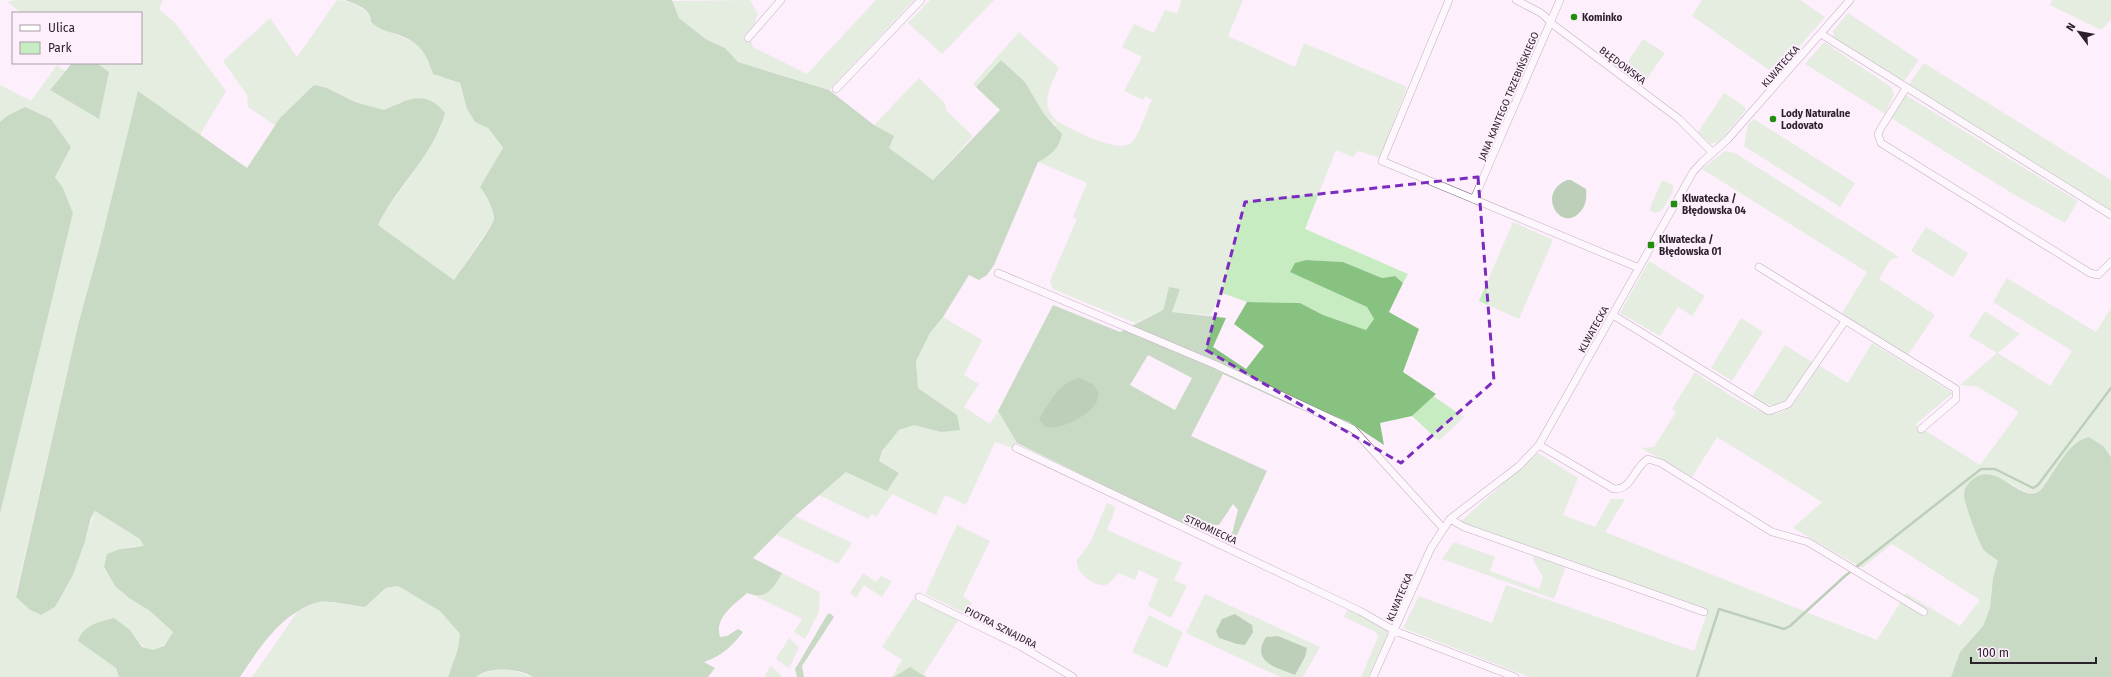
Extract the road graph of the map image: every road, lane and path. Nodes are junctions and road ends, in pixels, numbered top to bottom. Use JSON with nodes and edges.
{"nodes":[{"id":1,"x":781,"y":0,"type":"edge"},
{"id":2,"x":921,"y":0,"type":"edge"},
{"id":3,"x":1449,"y":0,"type":"edge"},
{"id":4,"x":1516,"y":0,"type":"edge"},
{"id":5,"x":1560,"y":0,"type":"edge"},
{"id":6,"x":1850,"y":0,"type":"edge"},
{"id":7,"x":1551,"y":22,"type":"junction"},
{"id":8,"x":1821,"y":34,"type":"junction"},
{"id":9,"x":748,"y":38,"type":"dead end"},
{"id":10,"x":1906,"y":88,"type":"junction"},
{"id":11,"x":836,"y":89,"type":"dead end"},
{"id":12,"x":1713,"y":153,"type":"junction"},
{"id":13,"x":1474,"y":199,"type":"junction"},
{"id":14,"x":2111,"y":215,"type":"edge"},
{"id":15,"x":2111,"y":262,"type":"edge"},
{"id":16,"x":1759,"y":267,"type":"dead end"},
{"id":17,"x":1639,"y":268,"type":"junction"},
{"id":18,"x":998,"y":273,"type":"dead end"},
{"id":19,"x":1613,"y":314,"type":"junction"},
{"id":20,"x":1844,"y":321,"type":"junction"},
{"id":21,"x":1921,"y":428,"type":"dead end"},
{"id":22,"x":1539,"y":446,"type":"junction"},
{"id":23,"x":1016,"y":448,"type":"dead end"},
{"id":24,"x":1450,"y":519,"type":"junction"},
{"id":25,"x":1443,"y":528,"type":"junction"},
{"id":26,"x":919,"y":597,"type":"dead end"},
{"id":27,"x":1704,"y":612,"type":"dead end"},
{"id":28,"x":1924,"y":612,"type":"dead end"},
{"id":29,"x":1395,"y":631,"type":"junction"},
{"id":30,"x":1073,"y":677,"type":"edge"},
{"id":31,"x":1374,"y":677,"type":"edge"},
{"id":32,"x":1515,"y":677,"type":"edge"}],
"edges":[{"from":1,"to":9,"type":"street"},
{"from":2,"to":11,"type":"street"},
{"from":3,"to":13,"type":"street"},
{"from":4,"to":7,"type":"street","name":"BŁĘDOWSKA"},
{"from":5,"to":7,"type":"street","name":"JANA KANTEGO TRZEBIŃSKIEGO"},
{"from":6,"to":8,"type":"street","name":"KLWATECKA"},
{"from":7,"to":12,"type":"street","name":"BŁĘDOWSKA"},
{"from":7,"to":13,"type":"street","name":"JANA KANTEGO TRZEBIŃSKIEGO"},
{"from":8,"to":10,"type":"street"},
{"from":8,"to":12,"type":"street","name":"KLWATECKA"},
{"from":10,"to":14,"type":"street"},
{"from":10,"to":15,"type":"street"},
{"from":12,"to":17,"type":"street","name":"KLWATECKA"},
{"from":13,"to":17,"type":"street"},
{"from":16,"to":20,"type":"street"},
{"from":17,"to":19,"type":"street","name":"KLWATECKA"},
{"from":18,"to":25,"type":"street"},
{"from":19,"to":20,"type":"street"},
{"from":19,"to":22,"type":"street","name":"KLWATECKA"},
{"from":20,"to":21,"type":"street"},
{"from":22,"to":24,"type":"street","name":"KLWATECKA"},
{"from":22,"to":28,"type":"street"},
{"from":23,"to":29,"type":"street","name":"STROMIECKA"},
{"from":24,"to":25,"type":"street","name":"KLWATECKA"},
{"from":24,"to":27,"type":"street"},
{"from":25,"to":29,"type":"street","name":"KLWATECKA"},
{"from":26,"to":30,"type":"street","name":"PIOTRA SZNAJDRA"},
{"from":29,"to":31,"type":"street","name":"KLWATECKA"},
{"from":29,"to":32,"type":"street","name":"STROMIECKA"}]}
